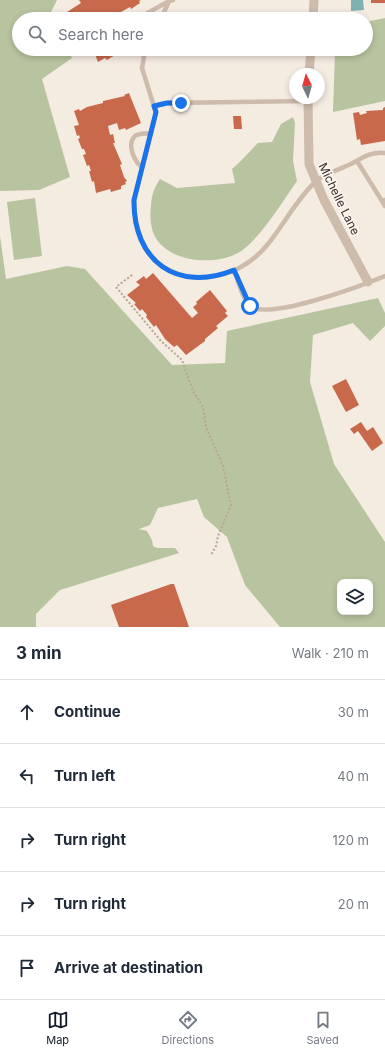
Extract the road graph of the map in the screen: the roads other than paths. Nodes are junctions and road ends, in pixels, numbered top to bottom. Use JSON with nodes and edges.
{"nodes":[{"id":1,"x":314,"y":0,"type":"edge"},
{"id":2,"x":171,"y":1,"type":"edge"},
{"id":3,"x":150,"y":12,"type":"edge"},
{"id":4,"x":165,"y":12,"type":"edge"},
{"id":5,"x":313,"y":12,"type":"edge"},
{"id":6,"x":310,"y":56,"type":"edge"},
{"id":7,"x":144,"y":57,"type":"edge"},
{"id":8,"x":309,"y":68,"type":"edge"},
{"id":9,"x":289,"y":100,"type":"edge"},
{"id":10,"x":308,"y":104,"type":"edge"},
{"id":11,"x":154,"y":106,"type":"junction"},
{"id":12,"x":151,"y":133,"type":"junction"},
{"id":13,"x":385,"y":153,"type":"edge"},
{"id":14,"x":357,"y":161,"type":"junction"},
{"id":15,"x":142,"y":167,"type":"junction"},
{"id":16,"x":316,"y":180,"type":"junction"},
{"id":17,"x":384,"y":201,"type":"edge"},
{"id":18,"x":385,"y":206,"type":"edge"},
{"id":19,"x":234,"y":270,"type":"junction"},
{"id":20,"x":385,"y":276,"type":"edge"},
{"id":21,"x":368,"y":282,"type":"junction"}],
"edges":[{"from":1,"to":5,"type":"street"},
{"from":2,"to":3,"type":"lane"},
{"from":2,"to":4,"type":"lane"},
{"from":6,"to":8,"type":"street"},
{"from":7,"to":11,"type":"lane"},
{"from":9,"to":11,"type":"lane"},
{"from":10,"to":16,"type":"street","name":"Michelle Lane"},
{"from":11,"to":12,"type":"lane"},
{"from":12,"to":15,"type":"lane"},
{"from":12,"to":15,"type":"lane"},
{"from":13,"to":14,"type":"lane"},
{"from":14,"to":16,"type":"lane"},
{"from":14,"to":17,"type":"lane"},
{"from":15,"to":19,"type":"lane"},
{"from":16,"to":19,"type":"lane"},
{"from":16,"to":21,"type":"street","name":"Michelle Lane"},
{"from":17,"to":18,"type":"lane"},
{"from":19,"to":21,"type":"lane"},
{"from":20,"to":21,"type":"lane"}]}
